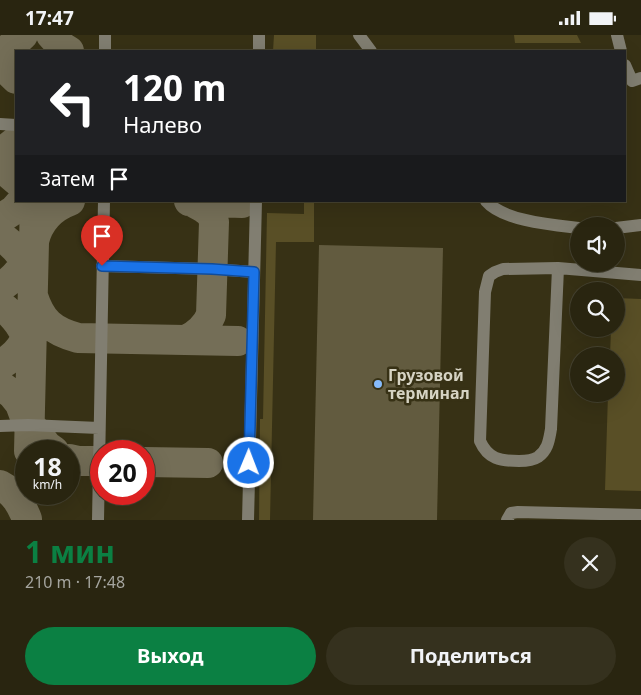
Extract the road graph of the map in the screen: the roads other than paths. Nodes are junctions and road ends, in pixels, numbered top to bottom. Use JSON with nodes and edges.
{"nodes":[{"id":1,"x":105,"y":35,"type":"edge"},
{"id":2,"x":259,"y":35,"type":"edge"},
{"id":3,"x":358,"y":35,"type":"edge"},
{"id":4,"x":617,"y":35,"type":"edge"},
{"id":5,"x":105,"y":50,"type":"edge"},
{"id":6,"x":258,"y":50,"type":"edge"},
{"id":7,"x":370,"y":50,"type":"edge"},
{"id":8,"x":621,"y":50,"type":"edge"},
{"id":9,"x":626,"y":67,"type":"edge"},
{"id":10,"x":641,"y":78,"type":"edge"},
{"id":11,"x":0,"y":124,"type":"edge"},
{"id":12,"x":15,"y":125,"type":"edge"},
{"id":13,"x":104,"y":202,"type":"edge"},
{"id":14,"x":256,"y":202,"type":"edge"},
{"id":15,"x":487,"y":202,"type":"edge"},
{"id":16,"x":641,"y":225,"type":"edge"},
{"id":17,"x":570,"y":227,"type":"edge"},
{"id":18,"x":625,"y":227,"type":"edge"},
{"id":19,"x":102,"y":266,"type":"junction"},
{"id":20,"x":558,"y":268,"type":"junction"},
{"id":21,"x":254,"y":272,"type":"junction"},
{"id":22,"x":641,"y":275,"type":"edge"},
{"id":23,"x":0,"y":426,"type":"edge"},
{"id":24,"x":99,"y":428,"type":"junction"},
{"id":25,"x":641,"y":515,"type":"edge"},
{"id":26,"x":98,"y":520,"type":"edge"},
{"id":27,"x":248,"y":520,"type":"edge"},
{"id":28,"x":507,"y":520,"type":"edge"}],
"edges":[{"from":1,"to":5,"type":"lane"},
{"from":2,"to":6,"type":"lane"},
{"from":3,"to":7,"type":"lane"},
{"from":4,"to":8,"type":"lane"},
{"from":9,"to":10,"type":"lane"},
{"from":11,"to":12,"type":"lane"},
{"from":13,"to":19,"type":"lane"},
{"from":14,"to":21,"type":"lane"},
{"from":15,"to":17,"type":"lane"},
{"from":16,"to":18,"type":"lane"},
{"from":19,"to":21,"type":"lane"},
{"from":19,"to":24,"type":"lane"},
{"from":20,"to":20,"type":"lane"},
{"from":20,"to":22,"type":"lane"},
{"from":21,"to":27,"type":"lane"},
{"from":23,"to":24,"type":"lane"},
{"from":24,"to":26,"type":"lane"},
{"from":25,"to":28,"type":"lane"}]}
